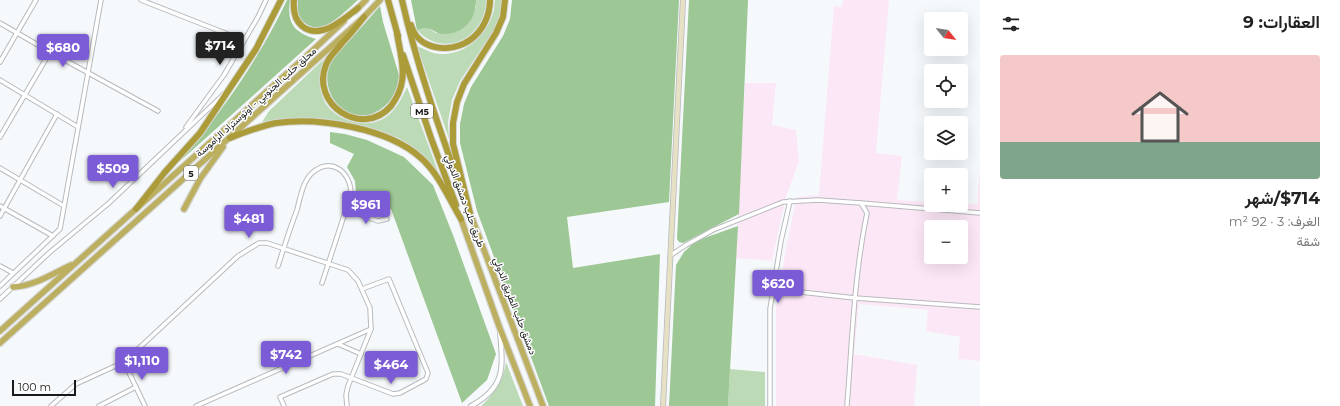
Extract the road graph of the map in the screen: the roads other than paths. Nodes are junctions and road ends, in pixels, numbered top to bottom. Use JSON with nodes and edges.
{"nodes":[{"id":1,"x":36,"y":0,"type":"edge"},
{"id":2,"x":101,"y":0,"type":"edge"},
{"id":3,"x":141,"y":0,"type":"edge"},
{"id":4,"x":266,"y":0,"type":"edge"},
{"id":5,"x":281,"y":0,"type":"edge"},
{"id":6,"x":294,"y":0,"type":"edge"},
{"id":7,"x":366,"y":0,"type":"edge"},
{"id":8,"x":380,"y":0,"type":"edge"},
{"id":9,"x":388,"y":0,"type":"edge"},
{"id":10,"x":403,"y":0,"type":"edge"},
{"id":11,"x":490,"y":0,"type":"edge"},
{"id":12,"x":505,"y":0,"type":"edge"},
{"id":13,"x":683,"y":0,"type":"edge"},
{"id":14,"x":358,"y":8,"type":"junction"},
{"id":15,"x":364,"y":17,"type":"junction"},
{"id":16,"x":0,"y":23,"type":"edge"},
{"id":17,"x":17,"y":33,"type":"junction"},
{"id":18,"x":397,"y":33,"type":"junction"},
{"id":19,"x":235,"y":37,"type":"dead end"},
{"id":20,"x":50,"y":52,"type":"junction"},
{"id":21,"x":0,"y":62,"type":"edge"},
{"id":22,"x":88,"y":73,"type":"junction"},
{"id":23,"x":0,"y":80,"type":"edge"},
{"id":24,"x":232,"y":86,"type":"junction"},
{"id":25,"x":24,"y":95,"type":"junction"},
{"id":26,"x":158,"y":111,"type":"dead end"},
{"id":27,"x":57,"y":114,"type":"junction"},
{"id":28,"x":78,"y":127,"type":"junction"},
{"id":29,"x":180,"y":135,"type":"junction"},
{"id":30,"x":0,"y":137,"type":"edge"},
{"id":31,"x":230,"y":138,"type":"junction"},
{"id":32,"x":0,"y":168,"type":"edge"},
{"id":33,"x":20,"y":180,"type":"junction"},
{"id":34,"x":790,"y":202,"type":"junction"},
{"id":35,"x":861,"y":203,"type":"junction"},
{"id":36,"x":0,"y":206,"type":"edge"},
{"id":37,"x":64,"y":206,"type":"junction"},
{"id":38,"x":4,"y":208,"type":"junction"},
{"id":39,"x":184,"y":209,"type":"dead end"},
{"id":40,"x":136,"y":210,"type":"junction"},
{"id":41,"x":346,"y":210,"type":"junction"},
{"id":42,"x":470,"y":213,"type":"junction"},
{"id":43,"x":980,"y":213,"type":"edge"},
{"id":44,"x":0,"y":216,"type":"edge"},
{"id":45,"x":387,"y":219,"type":"dead end"},
{"id":46,"x":461,"y":219,"type":"junction"},
{"id":47,"x":53,"y":236,"type":"junction"},
{"id":48,"x":284,"y":248,"type":"junction"},
{"id":49,"x":671,"y":255,"type":"junction"},
{"id":50,"x":77,"y":263,"type":"junction"},
{"id":51,"x":329,"y":264,"type":"junction"},
{"id":52,"x":0,"y":266,"type":"edge"},
{"id":53,"x":278,"y":266,"type":"dead end"},
{"id":54,"x":13,"y":274,"type":"junction"},
{"id":55,"x":322,"y":283,"type":"dead end"},
{"id":56,"x":0,"y":286,"type":"edge"},
{"id":57,"x":13,"y":287,"type":"junction"},
{"id":58,"x":362,"y":289,"type":"junction"},
{"id":59,"x":773,"y":289,"type":"junction"},
{"id":60,"x":855,"y":298,"type":"junction"},
{"id":61,"x":0,"y":299,"type":"edge"},
{"id":62,"x":980,"y":307,"type":"edge"},
{"id":63,"x":499,"y":326,"type":"junction"},
{"id":64,"x":371,"y":329,"type":"junction"},
{"id":65,"x":0,"y":331,"type":"edge"},
{"id":66,"x":0,"y":344,"type":"edge"},
{"id":67,"x":338,"y":344,"type":"junction"},
{"id":68,"x":361,"y":354,"type":"junction"},
{"id":69,"x":124,"y":362,"type":"junction"},
{"id":70,"x":352,"y":378,"type":"junction"},
{"id":71,"x":136,"y":386,"type":"junction"},
{"id":72,"x":55,"y":402,"type":"junction"},
{"id":73,"x":52,"y":406,"type":"edge"},
{"id":74,"x":59,"y":406,"type":"edge"},
{"id":75,"x":100,"y":406,"type":"edge"},
{"id":76,"x":145,"y":406,"type":"edge"},
{"id":77,"x":196,"y":406,"type":"edge"},
{"id":78,"x":284,"y":406,"type":"edge"},
{"id":79,"x":347,"y":406,"type":"edge"},
{"id":80,"x":471,"y":406,"type":"edge"},
{"id":81,"x":530,"y":406,"type":"edge"},
{"id":82,"x":542,"y":406,"type":"edge"},
{"id":83,"x":663,"y":406,"type":"edge"},
{"id":84,"x":770,"y":406,"type":"edge"},
{"id":85,"x":847,"y":406,"type":"edge"}],
"edges":[{"from":1,"to":17,"type":"street"},
{"from":2,"to":22,"type":"street"},
{"from":3,"to":19,"type":"street"},
{"from":4,"to":29,"type":"street"},
{"from":5,"to":24,"type":"highway"},
{"from":6,"to":14,"type":"highway"},
{"from":7,"to":14,"type":"highway","name":"محلق حلب الجنوبي - اوتوستراد الراموسة","number":"5"},
{"from":8,"to":15,"type":"highway","name":"محلق حلب الجنوبي - اوتوستراد الراموسة","number":"5"},
{"from":9,"to":18,"type":"highway","name":"طريق حلب دمشق الدولي","number":"M5"},
{"from":10,"to":11,"type":"highway"},
{"from":10,"to":42,"type":"highway","name":"طريق حلب دمشق الدولي","number":"M5"},
{"from":12,"to":42,"type":"highway"},
{"from":13,"to":49,"type":"main road"},
{"from":14,"to":40,"type":"highway","name":"محلق حلب الجنوبي - اوتوستراد الراموسة","number":"5"},
{"from":15,"to":18,"type":"highway"},
{"from":15,"to":31,"type":"highway","name":"محلق حلب الجنوبي - اوتوستراد الراموسة","number":"5"},
{"from":16,"to":17,"type":"street"},
{"from":17,"to":20,"type":"street"},
{"from":17,"to":21,"type":"street"},
{"from":18,"to":46,"type":"highway","name":"طريق حلب دمشق الدولي","number":"M5"},
{"from":20,"to":22,"type":"street"},
{"from":20,"to":25,"type":"street"},
{"from":22,"to":26,"type":"street"},
{"from":22,"to":28,"type":"street"},
{"from":23,"to":25,"type":"street"},
{"from":24,"to":29,"type":"street"},
{"from":24,"to":40,"type":"highway"},
{"from":25,"to":27,"type":"street"},
{"from":25,"to":30,"type":"street"},
{"from":27,"to":28,"type":"street"},
{"from":27,"to":33,"type":"street"},
{"from":28,"to":37,"type":"street"},
{"from":29,"to":57,"type":"street"},
{"from":31,"to":39,"type":"highway"},
{"from":31,"to":46,"type":"highway"},
{"from":31,"to":66,"type":"highway","name":"محلق حلب الجنوبي - اوتوستراد الراموسة","number":"5"},
{"from":32,"to":33,"type":"street"},
{"from":33,"to":37,"type":"street"},
{"from":33,"to":38,"type":"street"},
{"from":34,"to":35,"type":"street"},
{"from":34,"to":49,"type":"street"},
{"from":34,"to":59,"type":"street"},
{"from":35,"to":43,"type":"street"},
{"from":35,"to":60,"type":"street"},
{"from":36,"to":38,"type":"street"},
{"from":37,"to":47,"type":"street"},
{"from":38,"to":44,"type":"street"},
{"from":38,"to":47,"type":"street"},
{"from":40,"to":50,"type":"highway","name":"محلق حلب الجنوبي - اوتوستراد الراموسة","number":"5"},
{"from":41,"to":45,"type":"street"},
{"from":41,"to":48,"type":"street"},
{"from":41,"to":51,"type":"street"},
{"from":42,"to":82,"type":"highway","name":"دمشق حلب الطريق الدولي","number":"M5"},
{"from":46,"to":63,"type":"highway","name":"طريق حلب دمشق الدولي","number":"M5"},
{"from":47,"to":54,"type":"street"},
{"from":48,"to":51,"type":"street"},
{"from":48,"to":53,"type":"street"},
{"from":48,"to":69,"type":"street"},
{"from":49,"to":83,"type":"main road"},
{"from":50,"to":57,"type":"highway"},
{"from":50,"to":65,"type":"highway","name":"محلق حلب الجنوبي - اوتوستراد الراموسة","number":"5"},
{"from":51,"to":55,"type":"street"},
{"from":51,"to":58,"type":"street"},
{"from":52,"to":54,"type":"street"},
{"from":54,"to":56,"type":"street"},
{"from":57,"to":61,"type":"street"},
{"from":58,"to":64,"type":"street"},
{"from":58,"to":70,"type":"street"},
{"from":59,"to":60,"type":"street"},
{"from":59,"to":84,"type":"street"},
{"from":60,"to":62,"type":"street"},
{"from":60,"to":85,"type":"street"},
{"from":63,"to":80,"type":"street"},
{"from":63,"to":81,"type":"highway","name":"طريق حلب دمشق الدولي","number":"M5"},
{"from":64,"to":67,"type":"street"},
{"from":64,"to":68,"type":"street"},
{"from":67,"to":68,"type":"street"},
{"from":67,"to":77,"type":"street"},
{"from":68,"to":70,"type":"street"},
{"from":69,"to":71,"type":"street"},
{"from":69,"to":72,"type":"street"},
{"from":70,"to":78,"type":"street"},
{"from":70,"to":79,"type":"street"},
{"from":71,"to":75,"type":"street"},
{"from":71,"to":76,"type":"street"},
{"from":72,"to":73,"type":"street"},
{"from":72,"to":74,"type":"street"}]}
